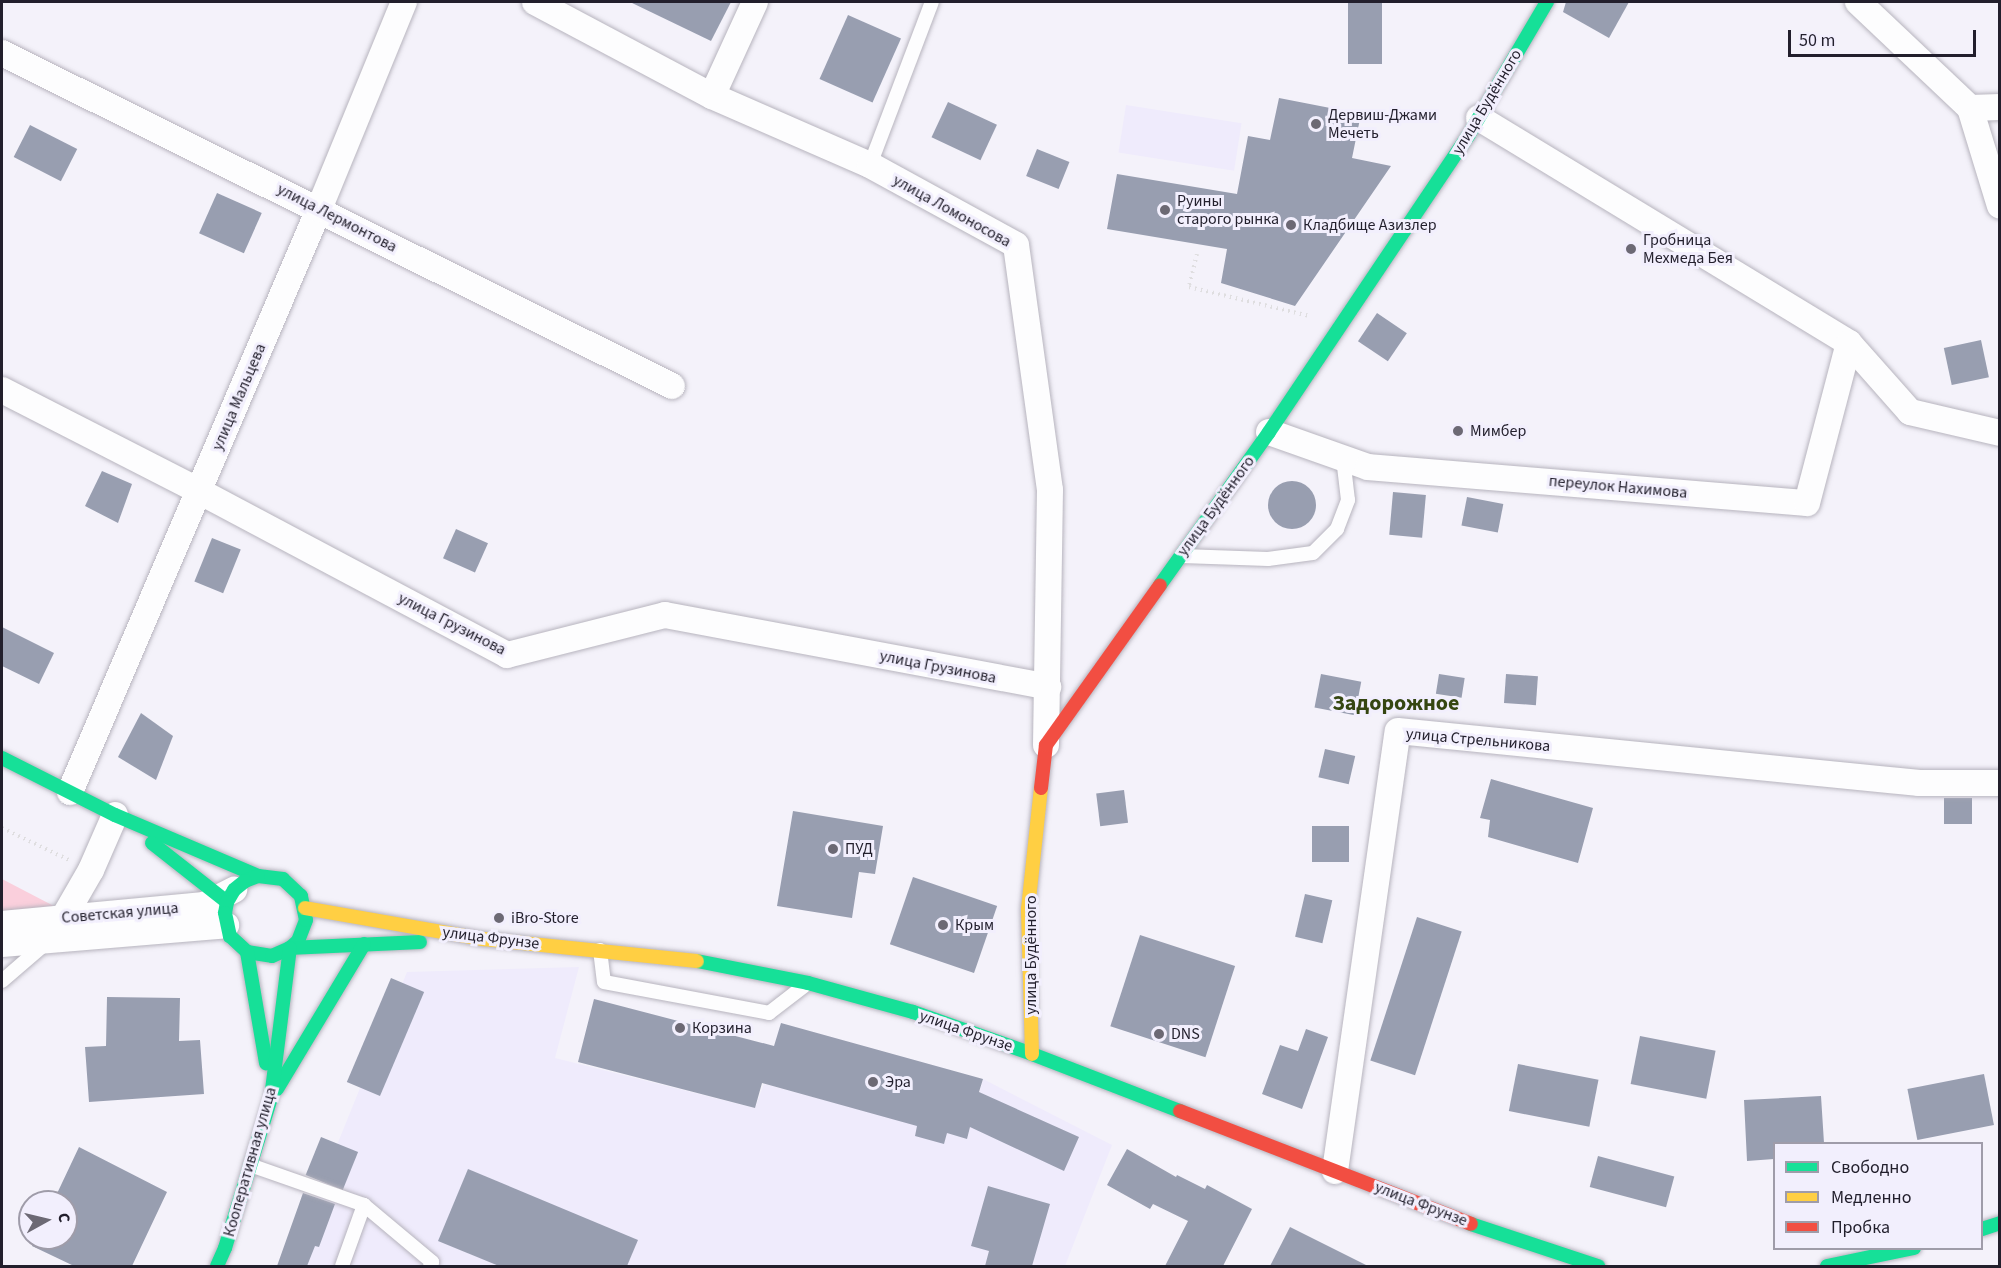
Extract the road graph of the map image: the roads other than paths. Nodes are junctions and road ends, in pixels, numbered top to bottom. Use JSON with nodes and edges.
{"nodes":[{"id":1,"x":404,"y":2,"type":"edge"},
{"id":2,"x":535,"y":2,"type":"edge"},
{"id":3,"x":754,"y":2,"type":"edge"},
{"id":4,"x":932,"y":2,"type":"edge"},
{"id":5,"x":1547,"y":2,"type":"edge"},
{"id":6,"x":1858,"y":2,"type":"edge"},
{"id":7,"x":2,"y":52,"type":"edge"},
{"id":8,"x":712,"y":96,"type":"junction"},
{"id":9,"x":2000,"y":107,"type":"edge"},
{"id":10,"x":1970,"y":108,"type":"junction"},
{"id":11,"x":1479,"y":118,"type":"junction"},
{"id":12,"x":870,"y":165,"type":"junction"},
{"id":13,"x":2000,"y":206,"type":"edge"},
{"id":14,"x":319,"y":209,"type":"junction"},
{"id":15,"x":1849,"y":343,"type":"junction"},
{"id":16,"x":672,"y":386,"type":"dead end"},
{"id":17,"x":2,"y":390,"type":"edge"},
{"id":18,"x":1269,"y":432,"type":"junction"},
{"id":19,"x":2000,"y":432,"type":"edge"},
{"id":20,"x":1343,"y":458,"type":"junction"},
{"id":21,"x":199,"y":491,"type":"junction"},
{"id":22,"x":1180,"y":556,"type":"junction"},
{"id":23,"x":1048,"y":687,"type":"junction"},
{"id":24,"x":1046,"y":746,"type":"junction"},
{"id":25,"x":2,"y":758,"type":"edge"},
{"id":26,"x":2000,"y":783,"type":"edge"},
{"id":27,"x":70,"y":792,"type":"junction"},
{"id":28,"x":115,"y":814,"type":"junction"},
{"id":29,"x":258,"y":876,"type":"junction"},
{"id":30,"x":229,"y":906,"type":"junction"},
{"id":31,"x":305,"y":908,"type":"junction"},
{"id":32,"x":2,"y":924,"type":"edge"},
{"id":33,"x":56,"y":929,"type":"junction"},
{"id":34,"x":483,"y":939,"type":"junction"},
{"id":35,"x":2,"y":944,"type":"edge"},
{"id":36,"x":364,"y":944,"type":"junction"},
{"id":37,"x":290,"y":948,"type":"junction"},
{"id":38,"x":600,"y":950,"type":"junction"},
{"id":39,"x":246,"y":952,"type":"junction"},
{"id":40,"x":2,"y":981,"type":"edge"},
{"id":41,"x":808,"y":983,"type":"junction"},
{"id":42,"x":1032,"y":1054,"type":"junction"},
{"id":43,"x":271,"y":1098,"type":"junction"},
{"id":44,"x":250,"y":1166,"type":"junction"},
{"id":45,"x":1335,"y":1171,"type":"junction"},
{"id":46,"x":364,"y":1206,"type":"junction"},
{"id":47,"x":2000,"y":1223,"type":"edge"},
{"id":48,"x":1983,"y":1229,"type":"edge"},
{"id":49,"x":1904,"y":1250,"type":"edge"},
{"id":50,"x":436,"y":1265,"type":"edge"},
{"id":51,"x":217,"y":1266,"type":"edge"},
{"id":52,"x":342,"y":1266,"type":"edge"},
{"id":53,"x":1598,"y":1266,"type":"edge"},
{"id":54,"x":1827,"y":1266,"type":"edge"}],
"edges":[{"from":1,"to":14,"type":"street","name":"улица Мальцева"},
{"from":2,"to":8,"type":"street","name":"улица Ломоносова"},
{"from":3,"to":8,"type":"street"},
{"from":4,"to":12,"type":"lane"},
{"from":5,"to":11,"type":"main road","name":"улица Будённого"},
{"from":6,"to":10,"type":"street"},
{"from":7,"to":14,"type":"street","name":"улица Лермонтова"},
{"from":8,"to":12,"type":"street","name":"улица Ломоносова"},
{"from":9,"to":10,"type":"street"},
{"from":10,"to":13,"type":"street"},
{"from":11,"to":15,"type":"street"},
{"from":11,"to":18,"type":"main road","name":"улица Будённого"},
{"from":12,"to":23,"type":"street","name":"улица Ломоносова"},
{"from":14,"to":16,"type":"street","name":"улица Лермонтова"},
{"from":14,"to":21,"type":"street","name":"улица Мальцева"},
{"from":15,"to":19,"type":"street"},
{"from":15,"to":20,"type":"street","name":"переулок Нахимова"},
{"from":17,"to":21,"type":"street","name":"улица Грузинова"},
{"from":18,"to":20,"type":"street","name":"переулок Нахимова"},
{"from":18,"to":22,"type":"main road","name":"улица Будённого"},
{"from":20,"to":22,"type":"lane"},
{"from":21,"to":23,"type":"street","name":"улица Грузинова"},
{"from":21,"to":27,"type":"street","name":"улица Мальцева"},
{"from":22,"to":24,"type":"main road","name":"улица Будённого"},
{"from":23,"to":24,"type":"street","name":"улица Ломоносова"},
{"from":24,"to":42,"type":"main road","name":"улица Будённого"},
{"from":25,"to":27,"type":"main road"},
{"from":26,"to":45,"type":"street","name":"улица Стрельникова"},
{"from":27,"to":28,"type":"main road"},
{"from":28,"to":29,"type":"main road"},
{"from":28,"to":30,"type":"main road"},
{"from":28,"to":33,"type":"street"},
{"from":29,"to":30,"type":"main road"},
{"from":29,"to":31,"type":"main road"},
{"from":30,"to":33,"type":"street"},
{"from":30,"to":33,"type":"street","name":"Советская улица"},
{"from":30,"to":39,"type":"main road"},
{"from":31,"to":34,"type":"main road","name":"улица Фрунзе"},
{"from":31,"to":37,"type":"main road"},
{"from":32,"to":33,"type":"street","name":"Советская улица"},
{"from":33,"to":35,"type":"street"},
{"from":33,"to":40,"type":"lane"},
{"from":34,"to":36,"type":"main road"},
{"from":34,"to":38,"type":"main road","name":"улица Фрунзе"},
{"from":36,"to":37,"type":"main road"},
{"from":36,"to":43,"type":"main road"},
{"from":37,"to":39,"type":"main road"},
{"from":37,"to":43,"type":"main road","name":"Кооперативная улица"},
{"from":38,"to":41,"type":"main road","name":"улица Фрунзе"},
{"from":38,"to":41,"type":"lane"},
{"from":39,"to":43,"type":"main road"},
{"from":41,"to":42,"type":"main road","name":"улица Фрунзе"},
{"from":42,"to":45,"type":"main road","name":"улица Фрунзе"},
{"from":43,"to":44,"type":"main road","name":"Кооперативная улица"},
{"from":44,"to":46,"type":"lane"},
{"from":44,"to":51,"type":"main road","name":"Кооперативная улица"},
{"from":45,"to":53,"type":"main road","name":"улица Фрунзе"},
{"from":46,"to":50,"type":"lane"},
{"from":46,"to":52,"type":"lane"},
{"from":47,"to":48,"type":"main road"},
{"from":49,"to":54,"type":"main road"}]}
